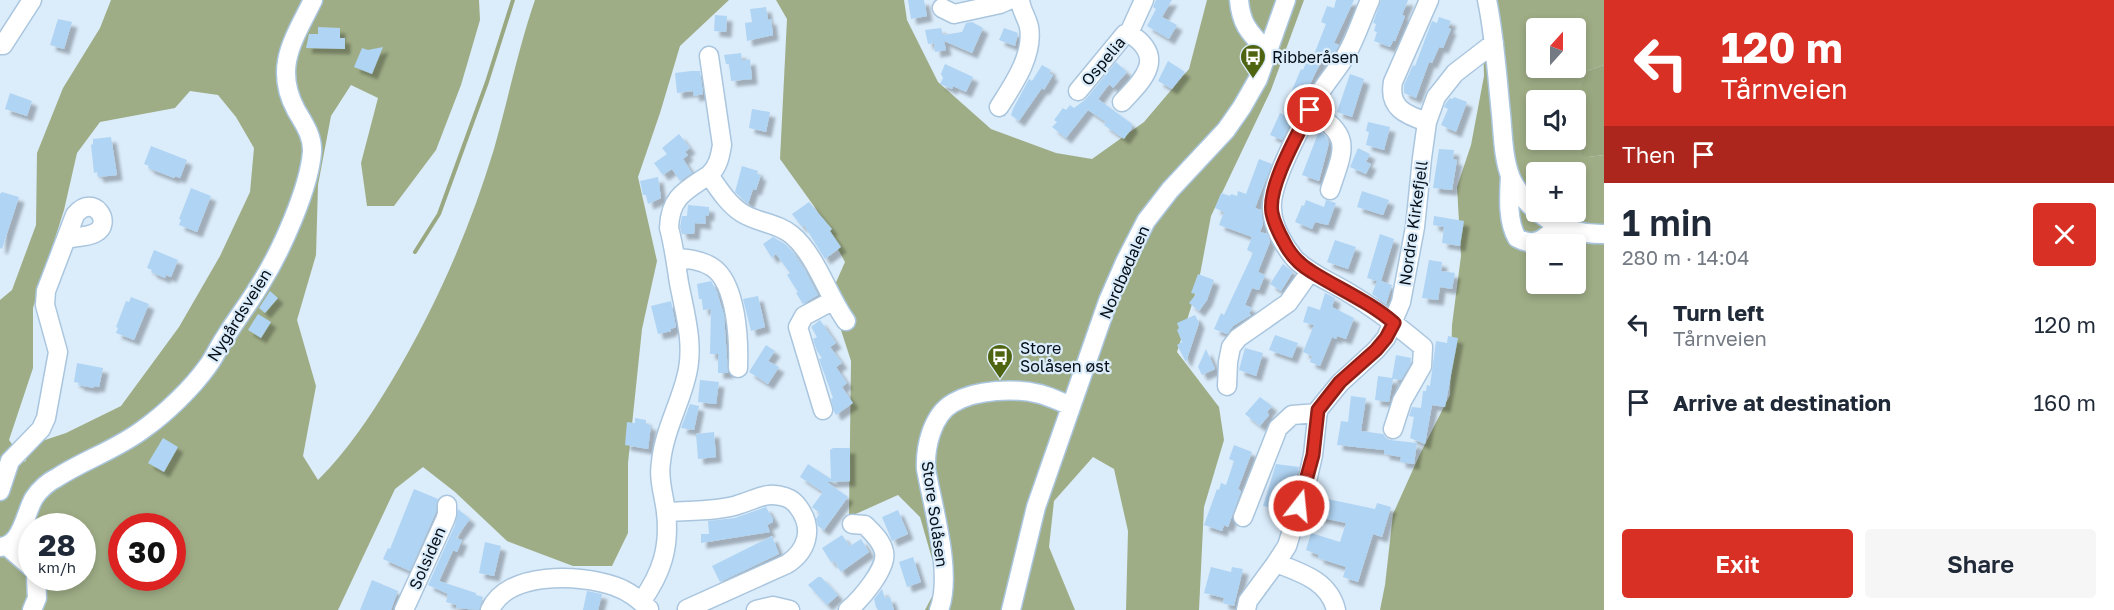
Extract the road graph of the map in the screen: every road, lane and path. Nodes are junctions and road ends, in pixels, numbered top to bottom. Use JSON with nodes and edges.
{"nodes":[{"id":1,"x":32,"y":0,"type":"edge"},
{"id":2,"x":313,"y":0,"type":"edge"},
{"id":3,"x":1009,"y":0,"type":"edge"},
{"id":4,"x":1020,"y":0,"type":"edge"},
{"id":5,"x":1144,"y":0,"type":"edge"},
{"id":6,"x":1239,"y":0,"type":"edge"},
{"id":7,"x":1286,"y":0,"type":"edge"},
{"id":8,"x":1370,"y":0,"type":"edge"},
{"id":9,"x":1429,"y":0,"type":"edge"},
{"id":10,"x":1486,"y":0,"type":"edge"},
{"id":11,"x":942,"y":8,"type":"dead end"},
{"id":12,"x":1129,"y":33,"type":"junction"},
{"id":13,"x":1494,"y":43,"type":"junction"},
{"id":14,"x":1,"y":48,"type":"edge"},
{"id":15,"x":1269,"y":50,"type":"junction"},
{"id":16,"x":709,"y":56,"type":"dead end"},
{"id":17,"x":1078,"y":91,"type":"dead end"},
{"id":18,"x":1122,"y":102,"type":"dead end"},
{"id":19,"x":999,"y":107,"type":"dead end"},
{"id":20,"x":1310,"y":110,"type":"junction"},
{"id":21,"x":1427,"y":122,"type":"junction"},
{"id":22,"x":709,"y":175,"type":"junction"},
{"id":23,"x":1510,"y":176,"type":"junction"},
{"id":24,"x":1330,"y":190,"type":"dead end"},
{"id":25,"x":1558,"y":225,"type":"junction"},
{"id":26,"x":1599,"y":234,"type":"edge"},
{"id":27,"x":66,"y":239,"type":"dead end"},
{"id":28,"x":676,"y":258,"type":"junction"},
{"id":29,"x":1310,"y":272,"type":"junction"},
{"id":30,"x":832,"y":301,"type":"junction"},
{"id":31,"x":846,"y":321,"type":"dead end"},
{"id":32,"x":1394,"y":323,"type":"junction"},
{"id":33,"x":738,"y":368,"type":"dead end"},
{"id":34,"x":1227,"y":386,"type":"dead end"},
{"id":35,"x":1071,"y":406,"type":"junction"},
{"id":36,"x":823,"y":411,"type":"dead end"},
{"id":37,"x":1318,"y":413,"type":"junction"},
{"id":38,"x":1393,"y":429,"type":"dead end"},
{"id":39,"x":0,"y":491,"type":"edge"},
{"id":40,"x":447,"y":505,"type":"dead end"},
{"id":41,"x":666,"y":512,"type":"junction"},
{"id":42,"x":1243,"y":517,"type":"dead end"},
{"id":43,"x":852,"y":524,"type":"dead end"},
{"id":44,"x":4,"y":547,"type":"edge"},
{"id":45,"x":18,"y":558,"type":"edge"},
{"id":46,"x":1276,"y":563,"type":"junction"},
{"id":47,"x":37,"y":591,"type":"edge"},
{"id":48,"x":646,"y":606,"type":"edge"},
{"id":49,"x":687,"y":609,"type":"edge"},
{"id":50,"x":32,"y":610,"type":"edge"},
{"id":51,"x":404,"y":610,"type":"edge"},
{"id":52,"x":490,"y":610,"type":"edge"},
{"id":53,"x":756,"y":610,"type":"edge"},
{"id":54,"x":790,"y":610,"type":"edge"},
{"id":55,"x":848,"y":610,"type":"edge"},
{"id":56,"x":939,"y":610,"type":"edge"},
{"id":57,"x":1011,"y":610,"type":"edge"},
{"id":58,"x":1246,"y":610,"type":"edge"},
{"id":59,"x":1336,"y":610,"type":"edge"}],
"edges":[{"from":1,"to":14,"type":"street"},
{"from":2,"to":44,"type":"street","name":"Nygårdsveien"},
{"from":3,"to":11,"type":"street"},
{"from":4,"to":19,"type":"street"},
{"from":5,"to":12,"type":"street","name":"Ospelia"},
{"from":6,"to":15,"type":"street"},
{"from":7,"to":15,"type":"street","name":"Nordbødalen"},
{"from":8,"to":20,"type":"street"},
{"from":9,"to":21,"type":"street"},
{"from":10,"to":13,"type":"street"},
{"from":12,"to":17,"type":"street","name":"Ospelia"},
{"from":12,"to":18,"type":"street","name":"Ospelia"},
{"from":13,"to":21,"type":"street","name":"Nordre Kirkefjell"},
{"from":13,"to":23,"type":"street"},
{"from":15,"to":35,"type":"street","name":"Nordbødalen"},
{"from":16,"to":22,"type":"street"},
{"from":20,"to":24,"type":"street"},
{"from":20,"to":29,"type":"street"},
{"from":21,"to":32,"type":"street","name":"Nordre Kirkefjell"},
{"from":22,"to":28,"type":"street"},
{"from":22,"to":30,"type":"street"},
{"from":23,"to":25,"type":"street"},
{"from":23,"to":25,"type":"street"},
{"from":25,"to":26,"type":"street"},
{"from":27,"to":39,"type":"street"},
{"from":28,"to":33,"type":"street"},
{"from":28,"to":41,"type":"street"},
{"from":29,"to":32,"type":"street"},
{"from":29,"to":34,"type":"street"},
{"from":30,"to":31,"type":"street"},
{"from":30,"to":36,"type":"street"},
{"from":32,"to":37,"type":"street","name":"Nordre Kirkefjell"},
{"from":32,"to":38,"type":"street"},
{"from":35,"to":56,"type":"street","name":"Store Solåsen"},
{"from":35,"to":57,"type":"street","name":"Nordbødalen"},
{"from":37,"to":42,"type":"street"},
{"from":37,"to":46,"type":"street","name":"Nordre Kirkefjell"},
{"from":40,"to":51,"type":"street","name":"Solsiden"},
{"from":41,"to":48,"type":"street"},
{"from":41,"to":49,"type":"street"},
{"from":43,"to":55,"type":"street"},
{"from":44,"to":45,"type":"street"},
{"from":46,"to":58,"type":"street","name":"Nordre Kirkefjell"},
{"from":46,"to":59,"type":"street"},
{"from":47,"to":50,"type":"street"},
{"from":48,"to":52,"type":"street"},
{"from":53,"to":54,"type":"street"}]}
